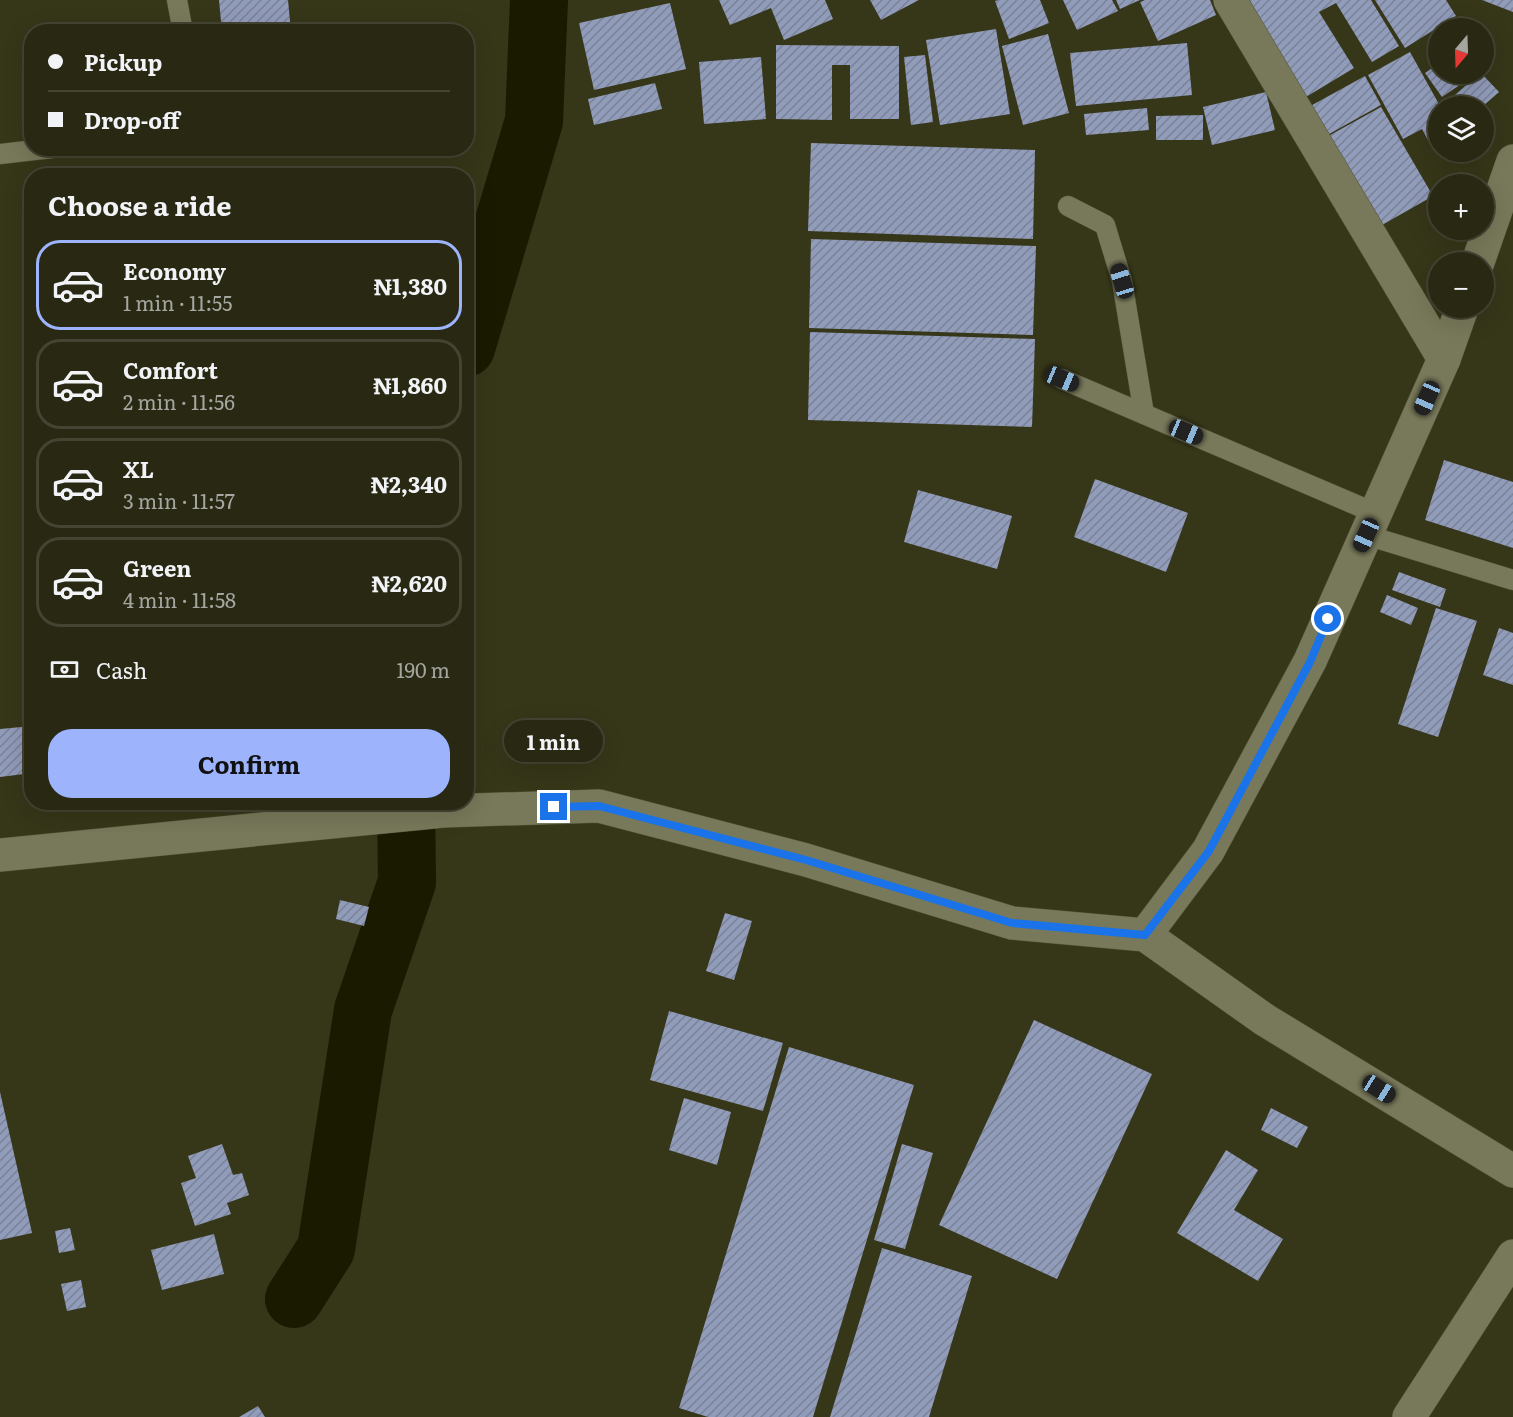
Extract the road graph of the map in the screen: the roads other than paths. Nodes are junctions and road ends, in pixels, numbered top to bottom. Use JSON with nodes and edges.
{"nodes":[{"id":1,"x":177,"y":0,"type":"edge"},
{"id":2,"x":1230,"y":0,"type":"edge"},
{"id":3,"x":182,"y":24,"type":"edge"},
{"id":4,"x":24,"y":151,"type":"edge"},
{"id":5,"x":0,"y":154,"type":"edge"},
{"id":6,"x":1513,"y":161,"type":"edge"},
{"id":7,"x":1068,"y":206,"type":"dead end"},
{"id":8,"x":1481,"y":252,"type":"edge"},
{"id":9,"x":1458,"y":318,"type":"edge"},
{"id":10,"x":1444,"y":359,"type":"junction"},
{"id":11,"x":1062,"y":379,"type":"dead end"},
{"id":12,"x":1144,"y":414,"type":"junction"},
{"id":13,"x":1370,"y":524,"type":"junction"},
{"id":14,"x":1513,"y":580,"type":"edge"},
{"id":15,"x":0,"y":855,"type":"edge"},
{"id":16,"x":1145,"y":935,"type":"junction"},
{"id":17,"x":1513,"y":1171,"type":"edge"},
{"id":18,"x":1513,"y":1256,"type":"edge"},
{"id":19,"x":1409,"y":1417,"type":"edge"}],
"edges":[{"from":1,"to":3,"type":"lane"},
{"from":2,"to":10,"type":"street"},
{"from":4,"to":5,"type":"lane"},
{"from":6,"to":8,"type":"street"},
{"from":7,"to":12,"type":"lane"},
{"from":9,"to":10,"type":"street"},
{"from":10,"to":13,"type":"street"},
{"from":11,"to":12,"type":"lane"},
{"from":12,"to":13,"type":"lane"},
{"from":13,"to":14,"type":"lane"},
{"from":13,"to":16,"type":"street"},
{"from":15,"to":16,"type":"street"},
{"from":16,"to":17,"type":"street"},
{"from":18,"to":19,"type":"street"}]}
